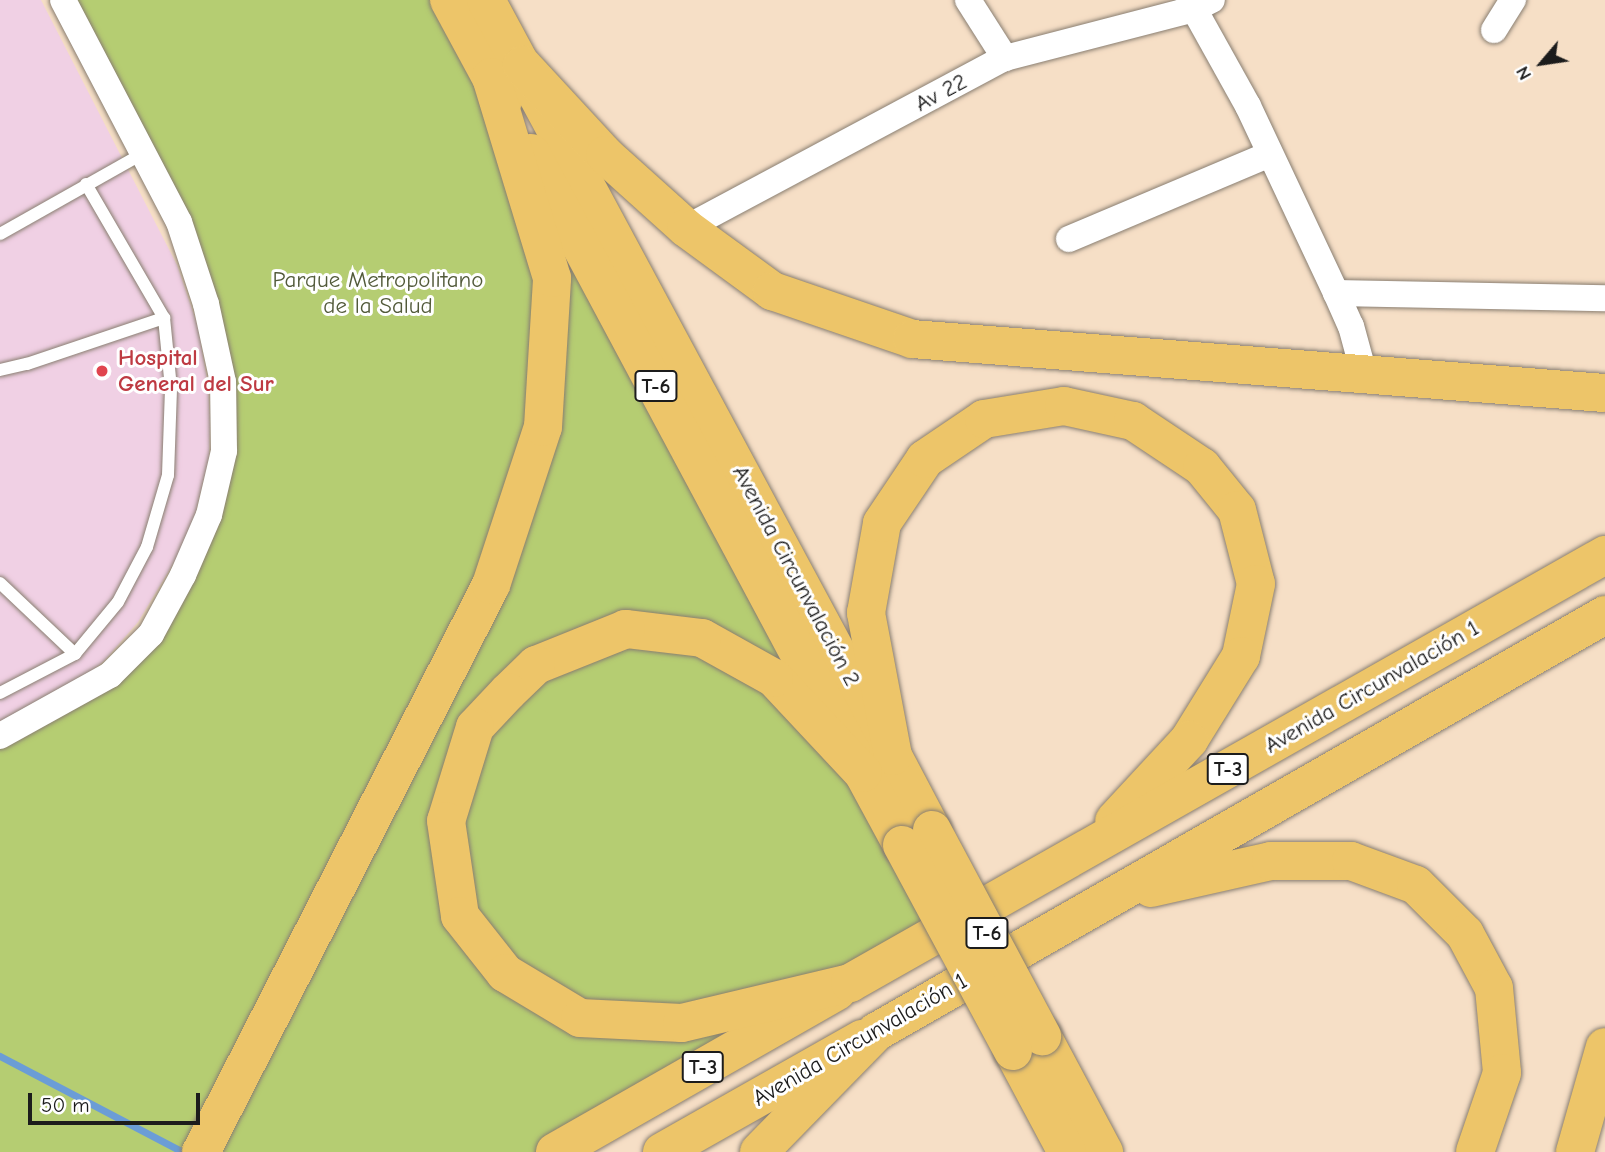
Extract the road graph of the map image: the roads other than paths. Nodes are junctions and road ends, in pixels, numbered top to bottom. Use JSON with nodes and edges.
{"nodes":[{"id":1,"x":63,"y":0,"type":"edge"},
{"id":2,"x":449,"y":0,"type":"edge"},
{"id":3,"x":486,"y":0,"type":"edge"},
{"id":4,"x":968,"y":0,"type":"edge"},
{"id":5,"x":1513,"y":0,"type":"edge"},
{"id":6,"x":1198,"y":3,"type":"edge"},
{"id":7,"x":1494,"y":30,"type":"dead end"},
{"id":8,"x":1006,"y":58,"type":"junction"},
{"id":9,"x":506,"y":71,"type":"junction"},
{"id":10,"x":142,"y":154,"type":"junction"},
{"id":11,"x":1270,"y":154,"type":"junction"},
{"id":12,"x":86,"y":184,"type":"junction"},
{"id":13,"x":686,"y":228,"type":"junction"},
{"id":14,"x":0,"y":234,"type":"edge"},
{"id":15,"x":1069,"y":239,"type":"dead end"},
{"id":16,"x":1336,"y":293,"type":"junction"},
{"id":17,"x":1605,"y":298,"type":"edge"},
{"id":18,"x":164,"y":318,"type":"junction"},
{"id":19,"x":0,"y":370,"type":"edge"},
{"id":20,"x":1364,"y":374,"type":"junction"},
{"id":21,"x":1605,"y":393,"type":"edge"},
{"id":22,"x":1605,"y":555,"type":"edge"},
{"id":23,"x":0,"y":583,"type":"edge"},
{"id":24,"x":1605,"y":615,"type":"edge"},
{"id":25,"x":75,"y":654,"type":"junction"},
{"id":26,"x":0,"y":693,"type":"edge"},
{"id":27,"x":0,"y":736,"type":"edge"},
{"id":28,"x":878,"y":765,"type":"junction"},
{"id":29,"x":1089,"y":848,"type":"junction"},
{"id":30,"x":1111,"y":897,"type":"junction"},
{"id":31,"x":850,"y":983,"type":"junction"},
{"id":32,"x":876,"y":1031,"type":"junction"},
{"id":33,"x":1605,"y":1047,"type":"edge"},
{"id":34,"x":1095,"y":1149,"type":"edge"},
{"id":35,"x":201,"y":1152,"type":"edge"},
{"id":36,"x":555,"y":1152,"type":"edge"},
{"id":37,"x":662,"y":1152,"type":"edge"},
{"id":38,"x":759,"y":1152,"type":"edge"},
{"id":39,"x":1475,"y":1152,"type":"edge"},
{"id":40,"x":1575,"y":1152,"type":"edge"}],
"edges":[{"from":1,"to":10,"type":"street"},
{"from":2,"to":9,"type":"main road","name":"Avenida Circunvalación 2","number":"T-6"},
{"from":3,"to":9,"type":"main road","name":"Avenida Circunvalación 2","number":"T-6"},
{"from":4,"to":8,"type":"street"},
{"from":5,"to":7,"type":"street"},
{"from":6,"to":8,"type":"street","name":"Av 22"},
{"from":6,"to":11,"type":"street"},
{"from":8,"to":13,"type":"street","name":"Av 22"},
{"from":9,"to":13,"type":"main road"},
{"from":9,"to":28,"type":"main road","name":"Avenida Circunvalación 2","number":"T-6"},
{"from":9,"to":35,"type":"main road"},
{"from":10,"to":12,"type":"lane"},
{"from":10,"to":27,"type":"street"},
{"from":11,"to":15,"type":"street"},
{"from":11,"to":16,"type":"street"},
{"from":12,"to":14,"type":"lane"},
{"from":12,"to":18,"type":"lane"},
{"from":13,"to":20,"type":"main road"},
{"from":16,"to":17,"type":"street"},
{"from":16,"to":20,"type":"street"},
{"from":18,"to":19,"type":"lane"},
{"from":18,"to":25,"type":"lane"},
{"from":20,"to":21,"type":"main road"},
{"from":22,"to":29,"type":"main road","name":"Avenida Circunvalación 1","number":"T-3"},
{"from":23,"to":25,"type":"lane"},
{"from":24,"to":30,"type":"main road","name":"Avenida Circunvalación 1","number":"T-3"},
{"from":25,"to":26,"type":"lane"},
{"from":28,"to":29,"type":"main road"},
{"from":28,"to":31,"type":"main road"},
{"from":28,"to":34,"type":"main road","name":"Avenida Circunvalación 2","number":"T-6","bridge":true},
{"from":29,"to":31,"type":"main road","name":"Avenida Circunvalación 1","number":"T-3"},
{"from":30,"to":32,"type":"main road","name":"Avenida Circunvalación 1","number":"T-3"},
{"from":30,"to":39,"type":"main road"},
{"from":31,"to":36,"type":"main road","name":"Avenida Circunvalación 1","number":"T-3"},
{"from":32,"to":37,"type":"main road","name":"Avenida Circunvalación 1","number":"T-3"},
{"from":32,"to":38,"type":"main road"},
{"from":33,"to":40,"type":"main road"}]}
